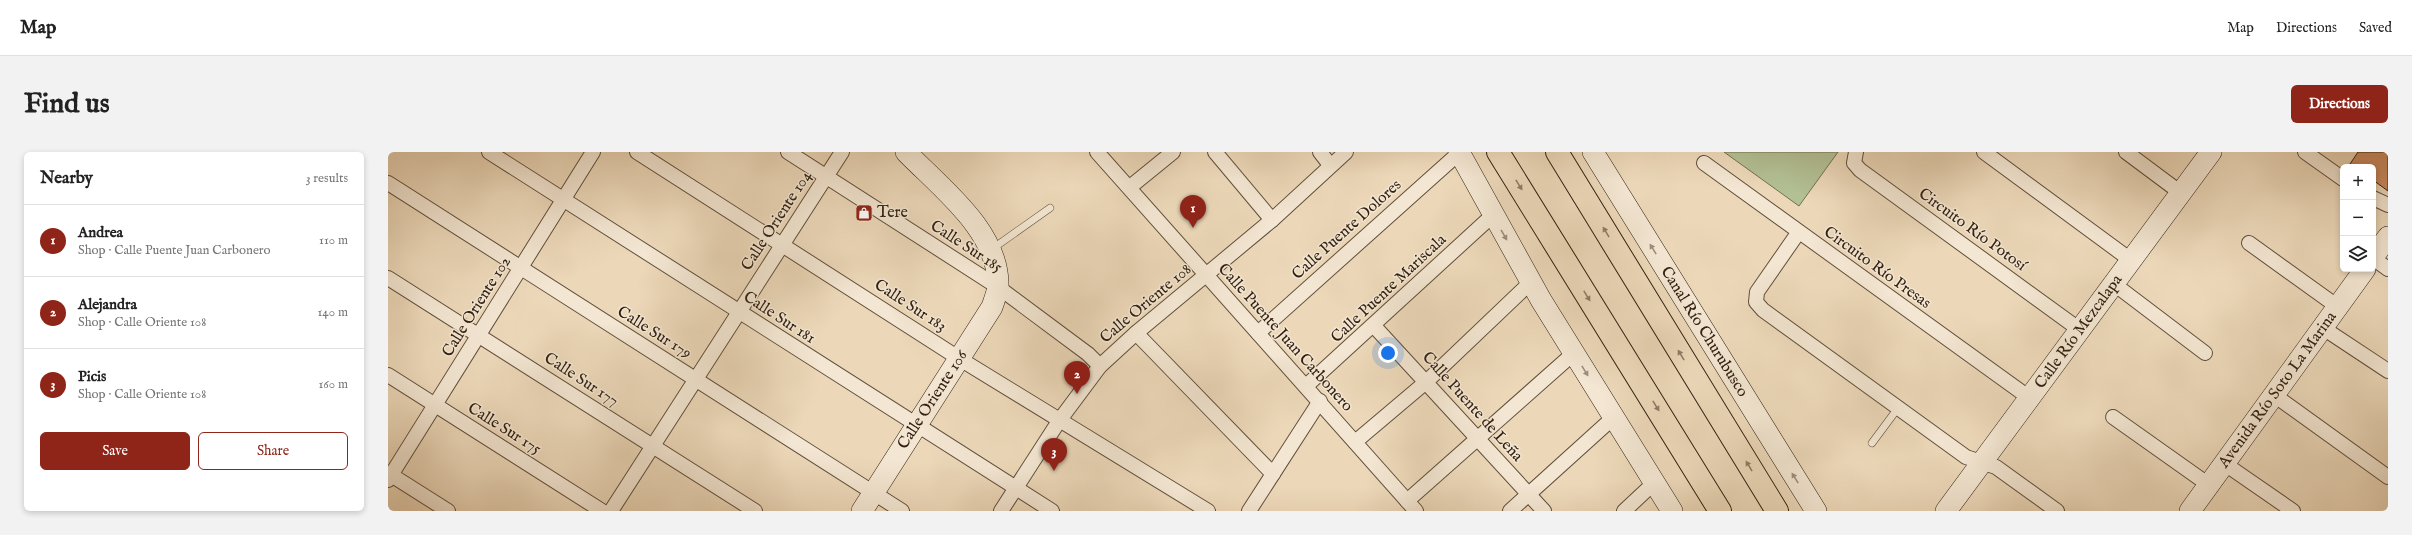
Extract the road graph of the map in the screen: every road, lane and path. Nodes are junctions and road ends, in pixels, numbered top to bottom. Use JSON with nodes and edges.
{"nodes":[{"id":1,"x":489,"y":152,"type":"edge"},
{"id":2,"x":593,"y":152,"type":"edge"},
{"id":3,"x":637,"y":152,"type":"edge"},
{"id":4,"x":788,"y":152,"type":"edge"},
{"id":5,"x":842,"y":152,"type":"edge"},
{"id":6,"x":906,"y":152,"type":"edge"},
{"id":7,"x":1097,"y":152,"type":"edge"},
{"id":8,"x":1173,"y":152,"type":"edge"},
{"id":9,"x":1215,"y":152,"type":"edge"},
{"id":10,"x":1320,"y":152,"type":"edge"},
{"id":11,"x":1346,"y":152,"type":"edge"},
{"id":12,"x":1498,"y":152,"type":"edge"},
{"id":13,"x":1557,"y":152,"type":"edge"},
{"id":14,"x":1593,"y":152,"type":"edge"},
{"id":15,"x":1856,"y":152,"type":"edge"},
{"id":16,"x":1984,"y":152,"type":"edge"},
{"id":17,"x":2126,"y":152,"type":"edge"},
{"id":18,"x":2210,"y":152,"type":"edge"},
{"id":19,"x":2305,"y":152,"type":"edge"},
{"id":20,"x":1459,"y":153,"type":"edge"},
{"id":21,"x":1704,"y":163,"type":"dead end"},
{"id":22,"x":1330,"y":165,"type":"junction"},
{"id":23,"x":826,"y":176,"type":"junction"},
{"id":24,"x":2340,"y":177,"type":"edge"},
{"id":25,"x":388,"y":183,"type":"edge"},
{"id":26,"x":1130,"y":187,"type":"junction"},
{"id":27,"x":2182,"y":193,"type":"junction"},
{"id":28,"x":563,"y":199,"type":"junction"},
{"id":29,"x":2376,"y":199,"type":"edge"},
{"id":30,"x":2388,"y":205,"type":"edge"},
{"id":31,"x":1050,"y":208,"type":"dead end"},
{"id":32,"x":1493,"y":215,"type":"junction"},
{"id":33,"x":1272,"y":220,"type":"junction"},
{"id":34,"x":1798,"y":233,"type":"junction"},
{"id":35,"x":2388,"y":237,"type":"edge"},
{"id":36,"x":2250,"y":243,"type":"dead end"},
{"id":37,"x":782,"y":244,"type":"junction"},
{"id":38,"x":991,"y":249,"type":"junction"},
{"id":39,"x":2376,"y":253,"type":"edge"},
{"id":40,"x":2376,"y":259,"type":"edge"},
{"id":41,"x":2132,"y":261,"type":"junction"},
{"id":42,"x":521,"y":268,"type":"junction"},
{"id":43,"x":2388,"y":269,"type":"edge"},
{"id":44,"x":2362,"y":272,"type":"edge"},
{"id":45,"x":1206,"y":276,"type":"junction"},
{"id":46,"x":388,"y":278,"type":"edge"},
{"id":47,"x":1531,"y":282,"type":"junction"},
{"id":48,"x":2114,"y":284,"type":"junction"},
{"id":49,"x":998,"y":287,"type":"junction"},
{"id":50,"x":2338,"y":307,"type":"junction"},
{"id":51,"x":739,"y":313,"type":"junction"},
{"id":52,"x":1374,"y":326,"type":"junction"},
{"id":53,"x":2323,"y":328,"type":"junction"},
{"id":54,"x":2080,"y":330,"type":"junction"},
{"id":55,"x":1136,"y":333,"type":"junction"},
{"id":56,"x":1258,"y":333,"type":"junction"},
{"id":57,"x":480,"y":334,"type":"junction"},
{"id":58,"x":1574,"y":353,"type":"junction"},
{"id":59,"x":2205,"y":353,"type":"dead end"},
{"id":60,"x":960,"y":359,"type":"junction"},
{"id":61,"x":1100,"y":366,"type":"junction"},
{"id":62,"x":2388,"y":371,"type":"edge"},
{"id":63,"x":388,"y":375,"type":"edge"},
{"id":64,"x":696,"y":379,"type":"junction"},
{"id":65,"x":1426,"y":382,"type":"junction"},
{"id":66,"x":1306,"y":386,"type":"junction"},
{"id":67,"x":2274,"y":395,"type":"junction"},
{"id":68,"x":2031,"y":399,"type":"junction"},
{"id":69,"x":1320,"y":401,"type":"junction"},
{"id":70,"x":436,"y":406,"type":"junction"},
{"id":71,"x":1898,"y":408,"type":"junction"},
{"id":72,"x":1614,"y":417,"type":"junction"},
{"id":73,"x":2113,"y":417,"type":"dead end"},
{"id":74,"x":1059,"y":421,"type":"junction"},
{"id":75,"x":916,"y":426,"type":"junction"},
{"id":76,"x":1477,"y":438,"type":"junction"},
{"id":77,"x":1355,"y":442,"type":"junction"},
{"id":78,"x":1872,"y":443,"type":"dead end"},
{"id":79,"x":652,"y":446,"type":"junction"},
{"id":80,"x":1983,"y":463,"type":"junction"},
{"id":81,"x":2225,"y":464,"type":"junction"},
{"id":82,"x":1273,"y":474,"type":"junction"},
{"id":83,"x":389,"y":476,"type":"edge"},
{"id":84,"x":2388,"y":477,"type":"edge"},
{"id":85,"x":1654,"y":483,"type":"junction"},
{"id":86,"x":2209,"y":485,"type":"junction"},
{"id":87,"x":1016,"y":488,"type":"junction"},
{"id":88,"x":874,"y":492,"type":"junction"},
{"id":89,"x":1529,"y":494,"type":"junction"},
{"id":90,"x":1412,"y":506,"type":"edge"},
{"id":91,"x":448,"y":511,"type":"edge"},
{"id":92,"x":602,"y":511,"type":"edge"},
{"id":93,"x":611,"y":511,"type":"edge"},
{"id":94,"x":755,"y":511,"type":"edge"},
{"id":95,"x":862,"y":511,"type":"edge"},
{"id":96,"x":902,"y":511,"type":"edge"},
{"id":97,"x":1001,"y":511,"type":"edge"},
{"id":98,"x":1052,"y":511,"type":"edge"},
{"id":99,"x":1208,"y":511,"type":"edge"},
{"id":100,"x":1249,"y":511,"type":"edge"},
{"id":101,"x":1510,"y":511,"type":"edge"},
{"id":102,"x":1544,"y":511,"type":"edge"},
{"id":103,"x":1624,"y":511,"type":"edge"},
{"id":104,"x":1672,"y":511,"type":"edge"},
{"id":105,"x":1720,"y":511,"type":"edge"},
{"id":106,"x":1777,"y":511,"type":"edge"},
{"id":107,"x":1816,"y":511,"type":"edge"},
{"id":108,"x":1946,"y":511,"type":"edge"},
{"id":109,"x":2057,"y":511,"type":"edge"},
{"id":110,"x":2190,"y":511,"type":"edge"},
{"id":111,"x":2292,"y":511,"type":"edge"}],
"edges":[{"from":1,"to":28,"type":"street","name":"Calle Sur 181"},
{"from":2,"to":28,"type":"street","name":"Calle Oriente 102"},
{"from":3,"to":37,"type":"street","name":"Calle Sur 183"},
{"from":4,"to":23,"type":"street","name":"Calle Sur 185"},
{"from":5,"to":23,"type":"street","name":"Calle Oriente 104"},
{"from":6,"to":38,"type":"street"},
{"from":7,"to":26,"type":"street","name":"Calle Puente Juan Carbonero"},
{"from":8,"to":26,"type":"street"},
{"from":9,"to":33,"type":"street"},
{"from":10,"to":22,"type":"street"},
{"from":11,"to":22,"type":"street","name":"Calle Oriente 108"},
{"from":12,"to":105,"type":"main road","one_way":true},
{"from":106,"to":13,"type":"main road","name":"Canal Río Churubusco","one_way":true},
{"from":107,"to":14,"type":"street","name":"Canal Río Churubusco","one_way":true},
{"from":15,"to":54,"type":"street","name":"Circuito Río Potosí"},
{"from":16,"to":41,"type":"street"},
{"from":17,"to":27,"type":"street"},
{"from":18,"to":27,"type":"street","name":"Calle Río Mezcalapa"},
{"from":19,"to":24,"type":"street"},
{"from":20,"to":32,"type":"street"},
{"from":20,"to":56,"type":"street","name":"Calle Puente Dolores"},
{"from":21,"to":34,"type":"street","name":"Circuito Río Presas"},
{"from":22,"to":33,"type":"street","name":"Calle Oriente 108"},
{"from":23,"to":37,"type":"street","name":"Calle Oriente 104"},
{"from":23,"to":49,"type":"street","name":"Calle Sur 185"},
{"from":25,"to":42,"type":"street","name":"Calle Sur 179"},
{"from":26,"to":45,"type":"street","name":"Calle Puente Juan Carbonero"},
{"from":27,"to":41,"type":"street","name":"Calle Río Mezcalapa"},
{"from":28,"to":42,"type":"street","name":"Calle Oriente 102"},
{"from":28,"to":51,"type":"street","name":"Calle Sur 181"},
{"from":29,"to":30,"type":"street"},
{"from":31,"to":38,"type":"lane"},
{"from":32,"to":47,"type":"street","one_way":true},
{"from":32,"to":52,"type":"street","name":"Calle Puente Mariscala"},
{"from":33,"to":45,"type":"street","name":"Calle Oriente 108"},
{"from":34,"to":68,"type":"street","name":"Circuito Río Presas"},
{"from":34,"to":71,"type":"street"},
{"from":35,"to":39,"type":"street"},
{"from":36,"to":50,"type":"street"},
{"from":37,"to":51,"type":"street","name":"Calle Oriente 104"},
{"from":37,"to":60,"type":"street","name":"Calle Sur 183"},
{"from":38,"to":49,"type":"street"},
{"from":40,"to":43,"type":"street"},
{"from":41,"to":48,"type":"street","name":"Calle Río Mezcalapa"},
{"from":42,"to":57,"type":"street","name":"Calle Oriente 102"},
{"from":42,"to":64,"type":"street","name":"Calle Sur 179"},
{"from":44,"to":50,"type":"street","name":"Avenida Río Soto La Marina"},
{"from":45,"to":55,"type":"street","name":"Calle Oriente 108"},
{"from":45,"to":56,"type":"street","name":"Calle Puente Juan Carbonero"},
{"from":46,"to":57,"type":"street","name":"Calle Sur 177"},
{"from":47,"to":58,"type":"street"},
{"from":47,"to":65,"type":"street"},
{"from":48,"to":54,"type":"street","name":"Calle Río Mezcalapa"},
{"from":48,"to":59,"type":"street"},
{"from":49,"to":60,"type":"street","name":"Calle Oriente 106"},
{"from":49,"to":61,"type":"street","name":"Calle Sur 185"},
{"from":50,"to":53,"type":"street","name":"Avenida Río Soto La Marina"},
{"from":51,"to":64,"type":"street","name":"Calle Oriente 104"},
{"from":51,"to":75,"type":"street","name":"Calle Sur 181"},
{"from":52,"to":65,"type":"street","name":"Calle Puente de Leña"},
{"from":52,"to":66,"type":"street","name":"Calle Puente Mariscala"},
{"from":53,"to":62,"type":"street"},
{"from":53,"to":67,"type":"street","name":"Avenida Río Soto La Marina"},
{"from":54,"to":68,"type":"street","name":"Calle Río Mezcalapa"},
{"from":55,"to":61,"type":"street","name":"Calle Oriente 108"},
{"from":55,"to":82,"type":"street"},
{"from":56,"to":66,"type":"street","name":"Calle Puente Juan Carbonero"},
{"from":57,"to":70,"type":"street","name":"Calle Oriente 102"},
{"from":57,"to":79,"type":"street","name":"Calle Sur 177"},
{"from":58,"to":72,"type":"street","one_way":true},
{"from":58,"to":76,"type":"street"},
{"from":60,"to":74,"type":"street","name":"Calle Sur 183"},
{"from":60,"to":75,"type":"street","name":"Calle Oriente 106"},
{"from":61,"to":74,"type":"street","name":"Calle Oriente 108"},
{"from":63,"to":70,"type":"street","name":"Calle Sur 175"},
{"from":64,"to":79,"type":"street","name":"Calle Oriente 104"},
{"from":64,"to":88,"type":"street","name":"Calle Sur 179"},
{"from":65,"to":76,"type":"street","name":"Calle Puente de Leña"},
{"from":65,"to":77,"type":"street"},
{"from":66,"to":69,"type":"street","name":"Calle Puente Juan Carbonero"},
{"from":67,"to":81,"type":"street","name":"Avenida Río Soto La Marina"},
{"from":67,"to":84,"type":"street"},
{"from":68,"to":80,"type":"street","name":"Calle Río Mezcalapa"},
{"from":69,"to":77,"type":"street","name":"Calle Puente Juan Carbonero"},
{"from":69,"to":82,"type":"street"},
{"from":70,"to":83,"type":"street","name":"Calle Oriente 102"},
{"from":70,"to":92,"type":"street","name":"Calle Sur 175"},
{"from":71,"to":78,"type":"lane"},
{"from":71,"to":80,"type":"street"},
{"from":72,"to":85,"type":"street"},
{"from":72,"to":89,"type":"street"},
{"from":73,"to":86,"type":"street"},
{"from":74,"to":87,"type":"street","name":"Calle Oriente 108"},
{"from":74,"to":99,"type":"street","name":"Calle Sur 183"},
{"from":75,"to":87,"type":"street","name":"Calle Sur 181"},
{"from":75,"to":88,"type":"street","name":"Calle Oriente 106"},
{"from":76,"to":89,"type":"street","name":"Calle Puente de Leña"},
{"from":76,"to":90,"type":"street"},
{"from":77,"to":90,"type":"street","name":"Calle Puente Juan Carbonero"},
{"from":79,"to":93,"type":"street","name":"Calle Oriente 104"},
{"from":79,"to":94,"type":"street","name":"Calle Sur 177"},
{"from":80,"to":108,"type":"street","name":"Calle Río Mezcalapa"},
{"from":80,"to":109,"type":"street"},
{"from":81,"to":86,"type":"street","name":"Avenida Río Soto La Marina"},
{"from":81,"to":111,"type":"street"},
{"from":82,"to":100,"type":"street"},
{"from":83,"to":91,"type":"street"},
{"from":85,"to":103,"type":"street"},
{"from":85,"to":104,"type":"street"},
{"from":86,"to":110,"type":"street","name":"Avenida Río Soto La Marina"},
{"from":87,"to":97,"type":"street","name":"Calle Oriente 108"},
{"from":87,"to":98,"type":"street","name":"Calle Sur 181"},
{"from":88,"to":95,"type":"street","name":"Calle Oriente 106"},
{"from":88,"to":96,"type":"street","name":"Calle Sur 179"},
{"from":89,"to":101,"type":"street"},
{"from":89,"to":102,"type":"street","name":"Calle Puente de Leña"}]}
